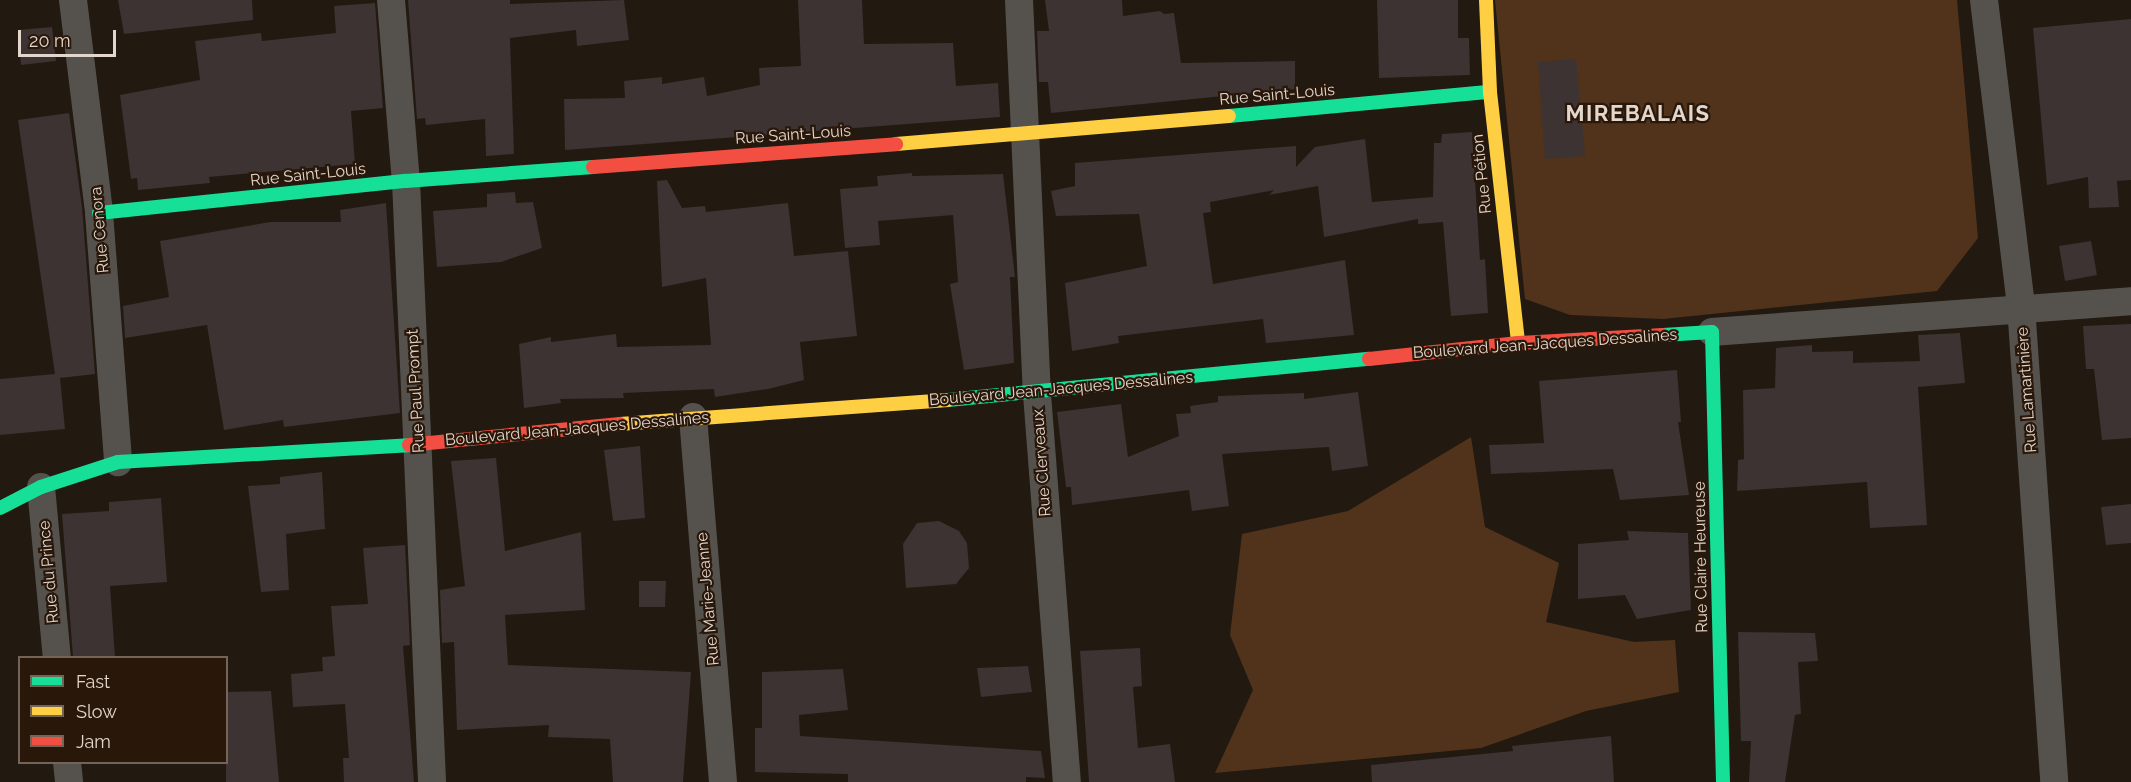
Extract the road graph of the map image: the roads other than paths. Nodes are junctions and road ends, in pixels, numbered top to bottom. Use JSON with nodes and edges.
{"nodes":[{"id":1,"x":73,"y":0,"type":"edge"},
{"id":2,"x":391,"y":0,"type":"edge"},
{"id":3,"x":1019,"y":0,"type":"edge"},
{"id":4,"x":1486,"y":0,"type":"edge"},
{"id":5,"x":1984,"y":0,"type":"edge"},
{"id":6,"x":1490,"y":92,"type":"junction"},
{"id":7,"x":1026,"y":134,"type":"junction"},
{"id":8,"x":406,"y":181,"type":"junction"},
{"id":9,"x":99,"y":213,"type":"junction"},
{"id":10,"x":2131,"y":301,"type":"edge"},
{"id":11,"x":2021,"y":306,"type":"junction"},
{"id":12,"x":1712,"y":332,"type":"junction"},
{"id":13,"x":1518,"y":343,"type":"junction"},
{"id":14,"x":1037,"y":394,"type":"junction"},
{"id":15,"x":693,"y":417,"type":"junction"},
{"id":16,"x":418,"y":444,"type":"junction"},
{"id":17,"x":118,"y":462,"type":"junction"},
{"id":18,"x":41,"y":487,"type":"junction"},
{"id":19,"x":0,"y":508,"type":"edge"},
{"id":20,"x":57,"y":656,"type":"edge"},
{"id":21,"x":67,"y":764,"type":"edge"},
{"id":22,"x":69,"y":782,"type":"edge"},
{"id":23,"x":432,"y":782,"type":"edge"},
{"id":24,"x":723,"y":782,"type":"edge"},
{"id":25,"x":1067,"y":782,"type":"edge"},
{"id":26,"x":1723,"y":782,"type":"edge"},
{"id":27,"x":2054,"y":782,"type":"edge"}],
"edges":[{"from":1,"to":9,"type":"street","name":"Rue Cenora"},
{"from":2,"to":8,"type":"street","name":"Rue Paul Prompt"},
{"from":3,"to":7,"type":"street","name":"Rue Clerveaux"},
{"from":4,"to":6,"type":"main road","name":"Rue Pétion"},
{"from":5,"to":11,"type":"street","name":"Rue Lamartinière"},
{"from":6,"to":7,"type":"main road","name":"Rue Saint-Louis"},
{"from":6,"to":13,"type":"main road","name":"Rue Pétion"},
{"from":7,"to":8,"type":"main road","name":"Rue Saint-Louis"},
{"from":7,"to":14,"type":"street","name":"Rue Clerveaux"},
{"from":8,"to":9,"type":"main road","name":"Rue Saint-Louis"},
{"from":8,"to":16,"type":"street","name":"Rue Paul Prompt"},
{"from":9,"to":17,"type":"street","name":"Rue Cenora"},
{"from":10,"to":11,"type":"street","name":"Boulevard Jean-Jacques Dessalines"},
{"from":11,"to":12,"type":"street","name":"Boulevard Jean-Jacques Dessalines"},
{"from":11,"to":27,"type":"street","name":"Rue Lamartinière"},
{"from":12,"to":13,"type":"main road","name":"Boulevard Jean-Jacques Dessalines"},
{"from":12,"to":26,"type":"main road","name":"Rue Claire Heureuse"},
{"from":13,"to":14,"type":"main road","name":"Boulevard Jean-Jacques Dessalines"},
{"from":14,"to":15,"type":"main road","name":"Boulevard Jean-Jacques Dessalines"},
{"from":14,"to":25,"type":"street","name":"Rue Clerveaux"},
{"from":15,"to":16,"type":"main road","name":"Boulevard Jean-Jacques Dessalines"},
{"from":15,"to":24,"type":"street","name":"Rue Marie-Jeanne"},
{"from":16,"to":17,"type":"main road","name":"Boulevard Jean-Jacques Dessalines"},
{"from":16,"to":23,"type":"street","name":"Rue Paul Prompt"},
{"from":17,"to":18,"type":"main road","name":"Boulevard Jean-Jacques Dessalines"},
{"from":18,"to":19,"type":"main road","name":"Boulevard Jean-Jacques Dessalines"},
{"from":18,"to":20,"type":"street","name":"Rue du Prince"},
{"from":21,"to":22,"type":"street"}]}
